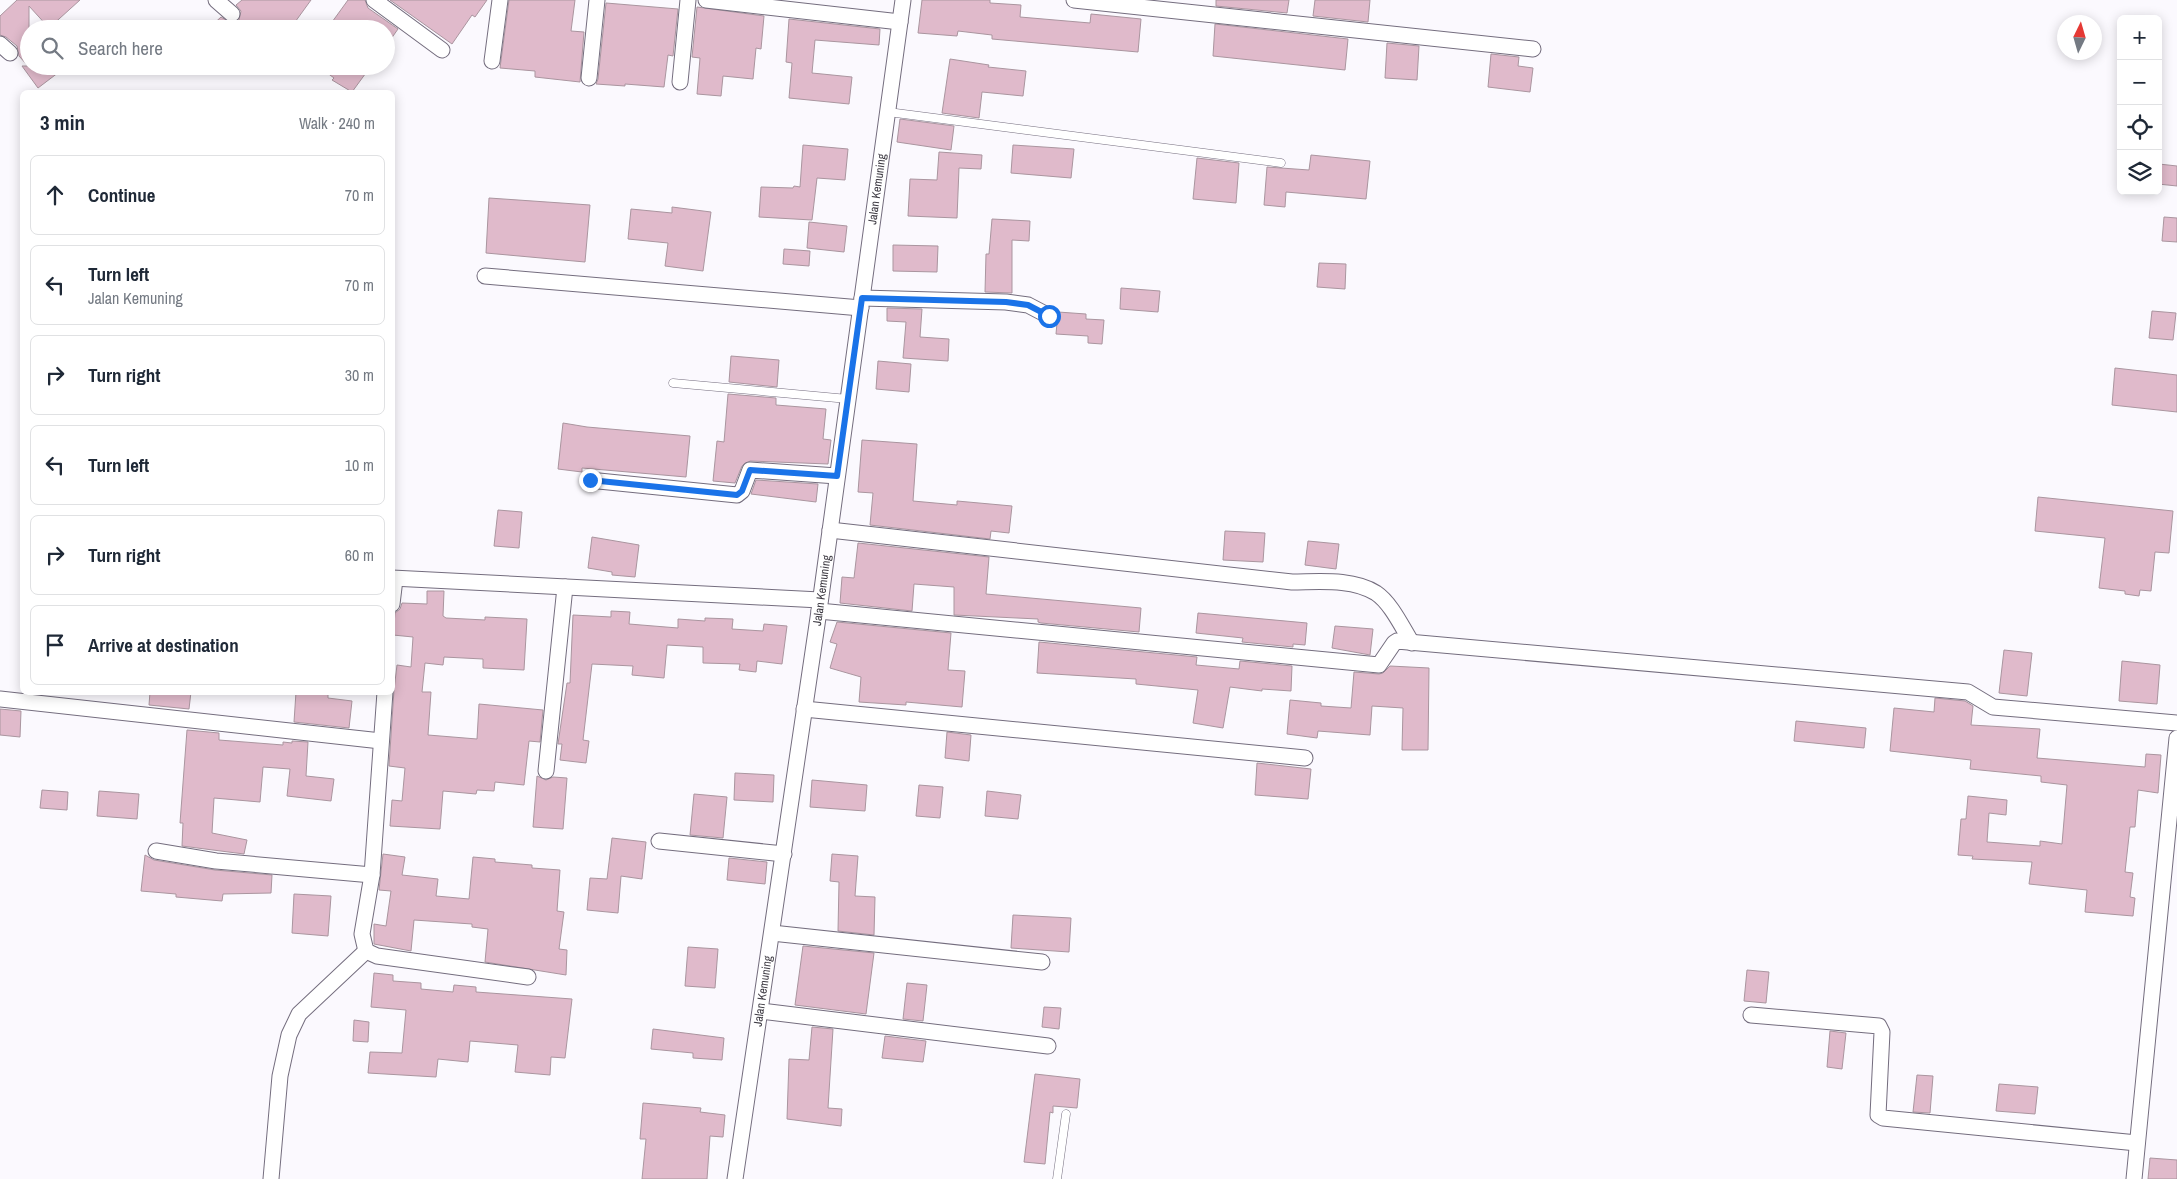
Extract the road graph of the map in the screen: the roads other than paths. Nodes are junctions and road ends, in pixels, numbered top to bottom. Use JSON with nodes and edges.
{"nodes":[{"id":1,"x":216,"y":0,"type":"edge"},
{"id":2,"x":374,"y":0,"type":"edge"},
{"id":3,"x":500,"y":0,"type":"edge"},
{"id":4,"x":597,"y":0,"type":"edge"},
{"id":5,"x":688,"y":0,"type":"edge"},
{"id":6,"x":706,"y":0,"type":"edge"},
{"id":7,"x":903,"y":0,"type":"edge"},
{"id":8,"x":1074,"y":0,"type":"edge"},
{"id":9,"x":232,"y":14,"type":"dead end"},
{"id":10,"x":900,"y":22,"type":"junction"},
{"id":11,"x":1533,"y":49,"type":"dead end"},
{"id":12,"x":442,"y":50,"type":"dead end"},
{"id":13,"x":492,"y":61,"type":"dead end"},
{"id":14,"x":588,"y":78,"type":"dead end"},
{"id":15,"x":680,"y":82,"type":"dead end"},
{"id":16,"x":888,"y":112,"type":"junction"},
{"id":17,"x":1281,"y":163,"type":"dead end"},
{"id":18,"x":485,"y":276,"type":"dead end"},
{"id":19,"x":861,"y":303,"type":"junction"},
{"id":20,"x":1049,"y":316,"type":"dead end"},
{"id":21,"x":673,"y":383,"type":"dead end"},
{"id":22,"x":848,"y":399,"type":"junction"},
{"id":23,"x":837,"y":476,"type":"junction"},
{"id":24,"x":590,"y":480,"type":"dead end"},
{"id":25,"x":830,"y":530,"type":"junction"},
{"id":26,"x":395,"y":578,"type":"edge"},
{"id":27,"x":565,"y":587,"type":"junction"},
{"id":28,"x":820,"y":605,"type":"junction"},
{"id":29,"x":1412,"y":643,"type":"junction"},
{"id":30,"x":385,"y":695,"type":"edge"},
{"id":31,"x":0,"y":699,"type":"edge"},
{"id":32,"x":804,"y":709,"type":"junction"},
{"id":33,"x":2177,"y":723,"type":"edge"},
{"id":34,"x":2177,"y":738,"type":"edge"},
{"id":35,"x":381,"y":741,"type":"junction"},
{"id":36,"x":1305,"y":758,"type":"dead end"},
{"id":37,"x":546,"y":771,"type":"dead end"},
{"id":38,"x":659,"y":841,"type":"dead end"},
{"id":39,"x":156,"y":851,"type":"dead end"},
{"id":40,"x":784,"y":854,"type":"junction"},
{"id":41,"x":372,"y":875,"type":"junction"},
{"id":42,"x":772,"y":933,"type":"junction"},
{"id":43,"x":366,"y":951,"type":"junction"},
{"id":44,"x":1042,"y":962,"type":"dead end"},
{"id":45,"x":528,"y":977,"type":"dead end"},
{"id":46,"x":761,"y":1011,"type":"junction"},
{"id":47,"x":1751,"y":1015,"type":"dead end"},
{"id":48,"x":1048,"y":1046,"type":"dead end"},
{"id":49,"x":1066,"y":1114,"type":"dead end"},
{"id":50,"x":2137,"y":1143,"type":"junction"},
{"id":51,"x":271,"y":1179,"type":"edge"},
{"id":52,"x":735,"y":1179,"type":"edge"},
{"id":53,"x":1057,"y":1179,"type":"edge"},
{"id":54,"x":2134,"y":1179,"type":"edge"}],
"edges":[{"from":1,"to":9,"type":"street"},
{"from":2,"to":12,"type":"street"},
{"from":3,"to":13,"type":"street"},
{"from":4,"to":14,"type":"street"},
{"from":5,"to":15,"type":"street"},
{"from":6,"to":10,"type":"street"},
{"from":7,"to":10,"type":"street","name":"Jalan Kemuning"},
{"from":8,"to":11,"type":"street"},
{"from":10,"to":16,"type":"street","name":"Jalan Kemuning"},
{"from":16,"to":17,"type":"lane"},
{"from":16,"to":19,"type":"street","name":"Jalan Kemuning"},
{"from":18,"to":19,"type":"street"},
{"from":19,"to":20,"type":"street"},
{"from":19,"to":22,"type":"street","name":"Jalan Kemuning"},
{"from":21,"to":22,"type":"lane"},
{"from":22,"to":23,"type":"street","name":"Jalan Kemuning"},
{"from":23,"to":24,"type":"street"},
{"from":23,"to":25,"type":"street","name":"Jalan Kemuning"},
{"from":25,"to":28,"type":"street","name":"Jalan Kemuning"},
{"from":25,"to":29,"type":"street"},
{"from":26,"to":27,"type":"street"},
{"from":27,"to":28,"type":"street"},
{"from":27,"to":37,"type":"street"},
{"from":28,"to":29,"type":"street"},
{"from":28,"to":32,"type":"street","name":"Jalan Kemuning"},
{"from":29,"to":33,"type":"street"},
{"from":30,"to":35,"type":"street"},
{"from":31,"to":35,"type":"street"},
{"from":32,"to":36,"type":"street"},
{"from":32,"to":40,"type":"street","name":"Jalan Kemuning"},
{"from":34,"to":50,"type":"street"},
{"from":35,"to":41,"type":"street"},
{"from":38,"to":40,"type":"street"},
{"from":39,"to":41,"type":"street"},
{"from":40,"to":42,"type":"street","name":"Jalan Kemuning"},
{"from":41,"to":43,"type":"street"},
{"from":42,"to":44,"type":"street"},
{"from":42,"to":46,"type":"street","name":"Jalan Kemuning"},
{"from":43,"to":45,"type":"street"},
{"from":43,"to":51,"type":"street"},
{"from":46,"to":48,"type":"street"},
{"from":46,"to":52,"type":"street","name":"Jalan Kemuning"},
{"from":47,"to":50,"type":"street"},
{"from":49,"to":53,"type":"lane"},
{"from":50,"to":54,"type":"street"}]}
